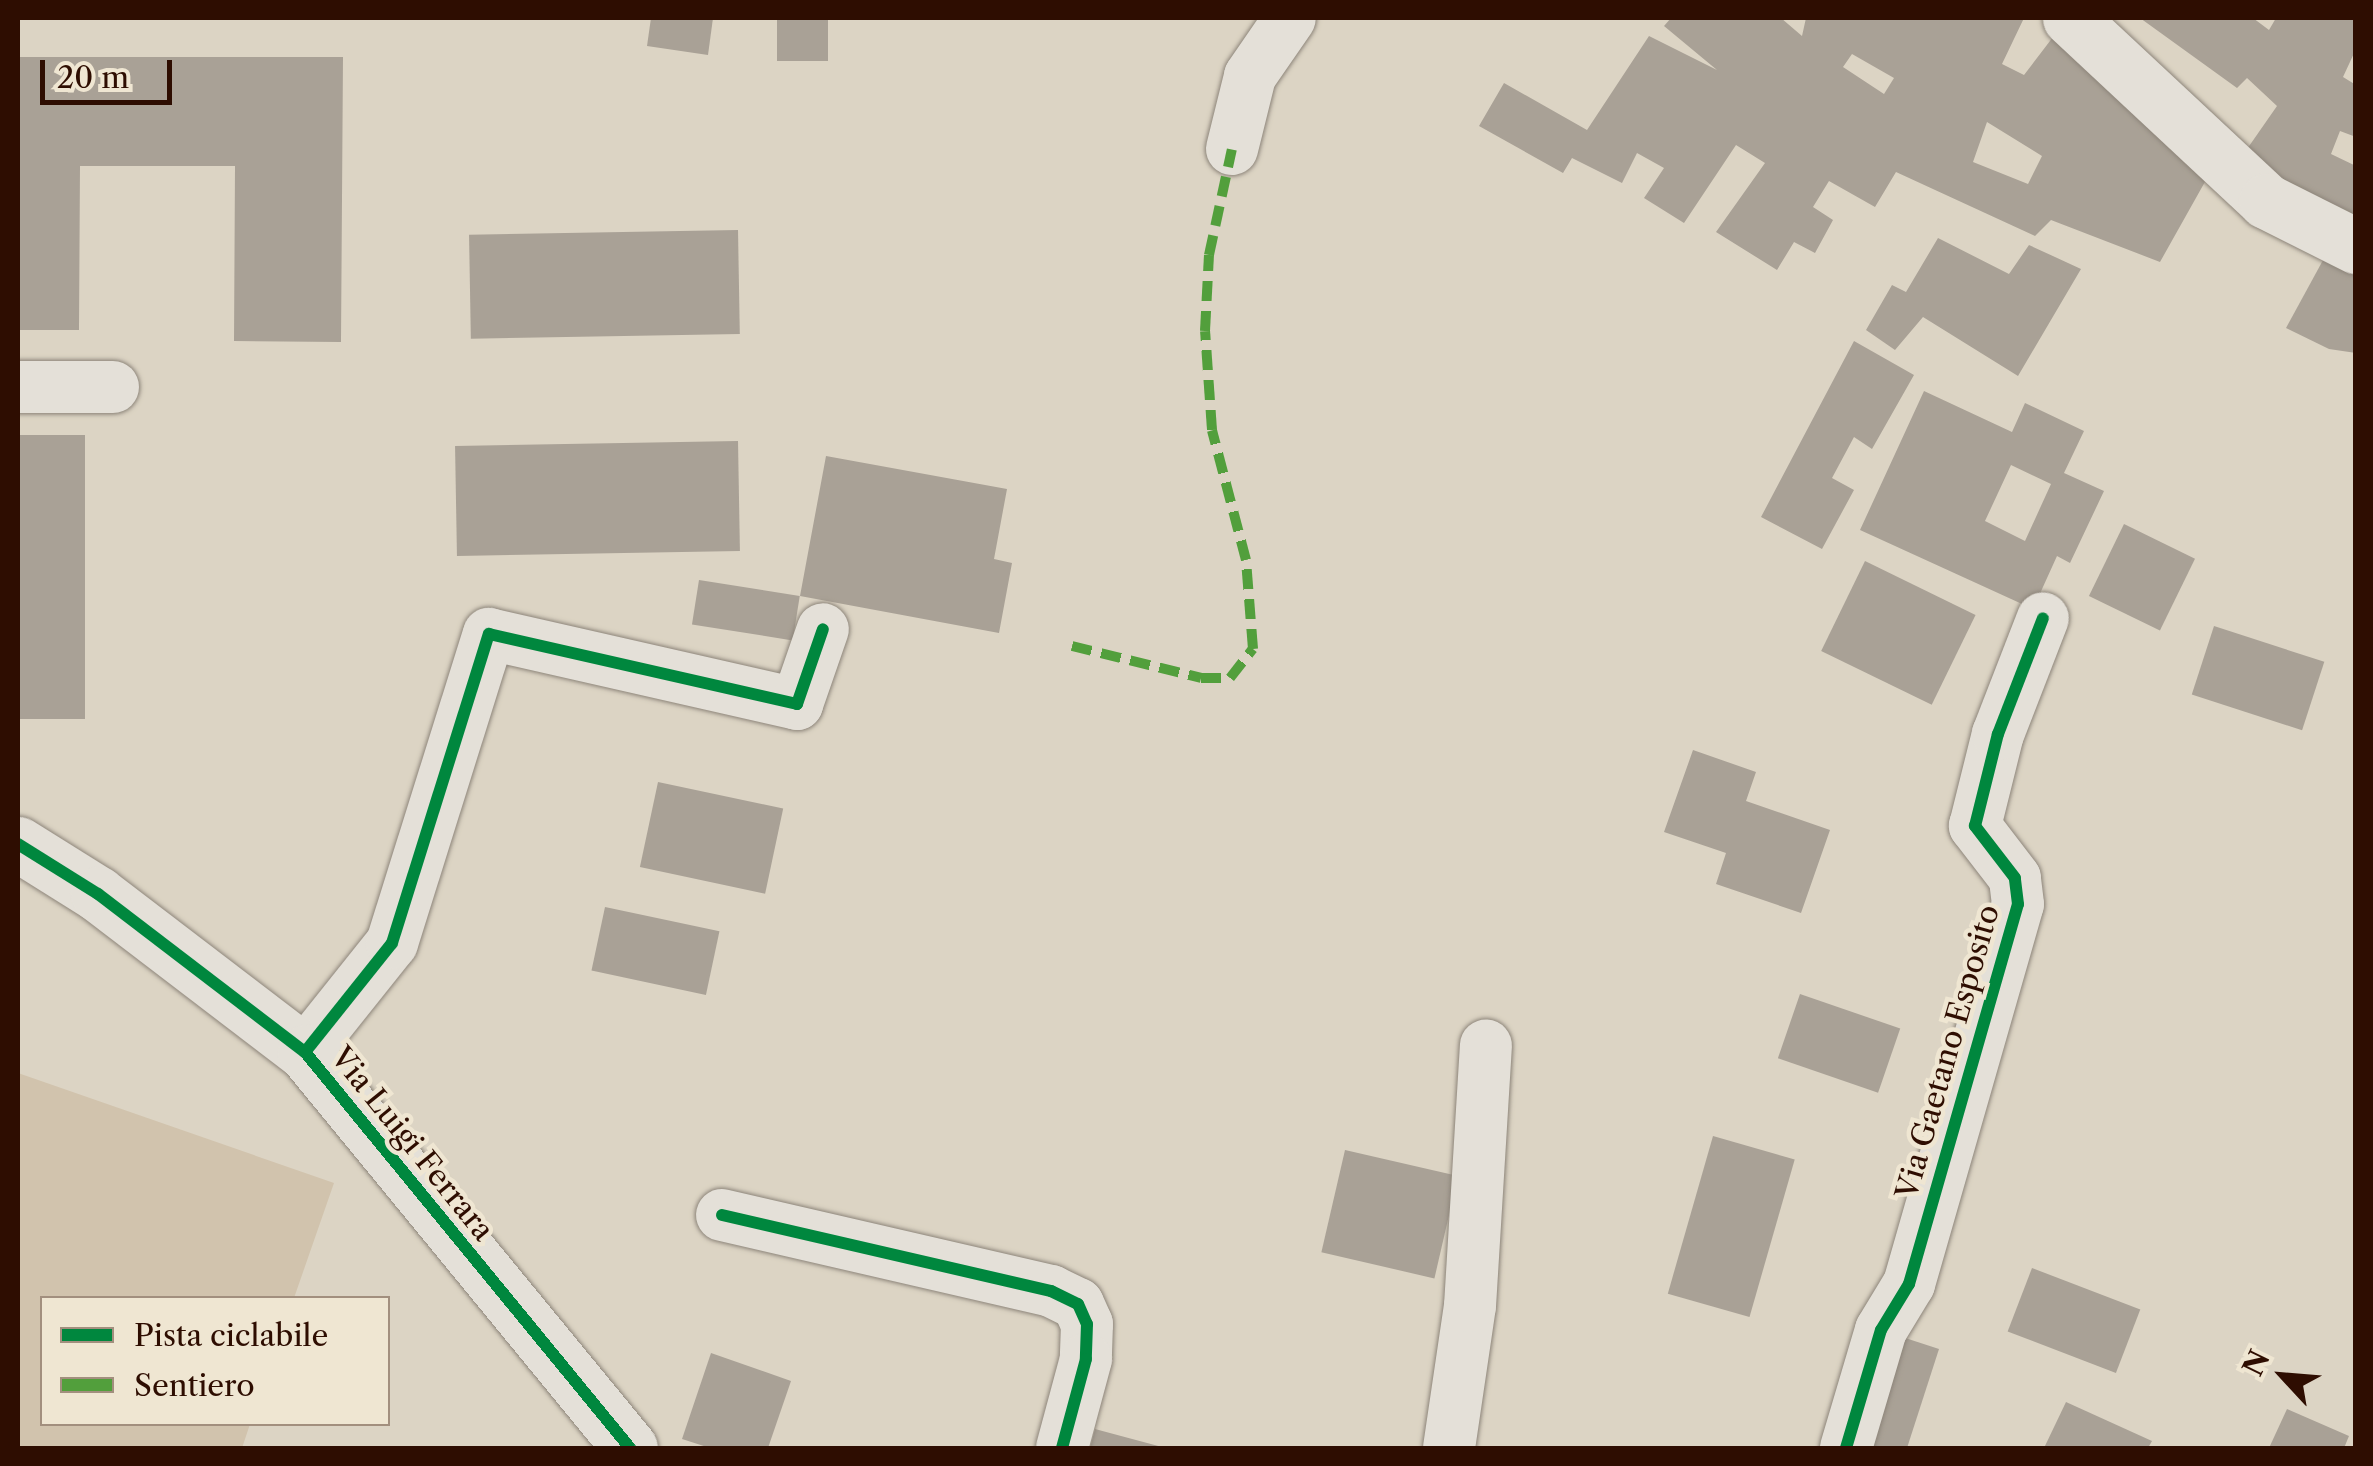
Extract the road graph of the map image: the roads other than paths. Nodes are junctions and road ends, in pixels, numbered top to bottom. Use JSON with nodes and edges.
{"nodes":[{"id":1,"x":1290,"y":18,"type":"edge"},
{"id":2,"x":2070,"y":18,"type":"edge"},
{"id":3,"x":1232,"y":150,"type":"dead end"},
{"id":4,"x":2356,"y":246,"type":"edge"},
{"id":5,"x":18,"y":387,"type":"edge"},
{"id":6,"x":114,"y":387,"type":"dead end"},
{"id":7,"x":2043,"y":618,"type":"dead end"},
{"id":8,"x":822,"y":629,"type":"dead end"},
{"id":9,"x":18,"y":844,"type":"edge"},
{"id":10,"x":1486,"y":1045,"type":"dead end"},
{"id":11,"x":306,"y":1052,"type":"junction"},
{"id":12,"x":722,"y":1215,"type":"dead end"},
{"id":13,"x":630,"y":1448,"type":"edge"},
{"id":14,"x":1062,"y":1448,"type":"edge"},
{"id":15,"x":1449,"y":1448,"type":"edge"},
{"id":16,"x":1846,"y":1448,"type":"edge"}],
"edges":[{"from":1,"to":3,"type":"street"},
{"from":2,"to":4,"type":"street"},
{"from":5,"to":6,"type":"street"},
{"from":7,"to":16,"type":"street","name":"Via Gaetano Esposito"},
{"from":8,"to":11,"type":"street"},
{"from":9,"to":11,"type":"street","name":"Via Luigi Ferrara"},
{"from":10,"to":15,"type":"street"},
{"from":11,"to":13,"type":"street","name":"Via Luigi Ferrara"},
{"from":12,"to":14,"type":"street"}]}
